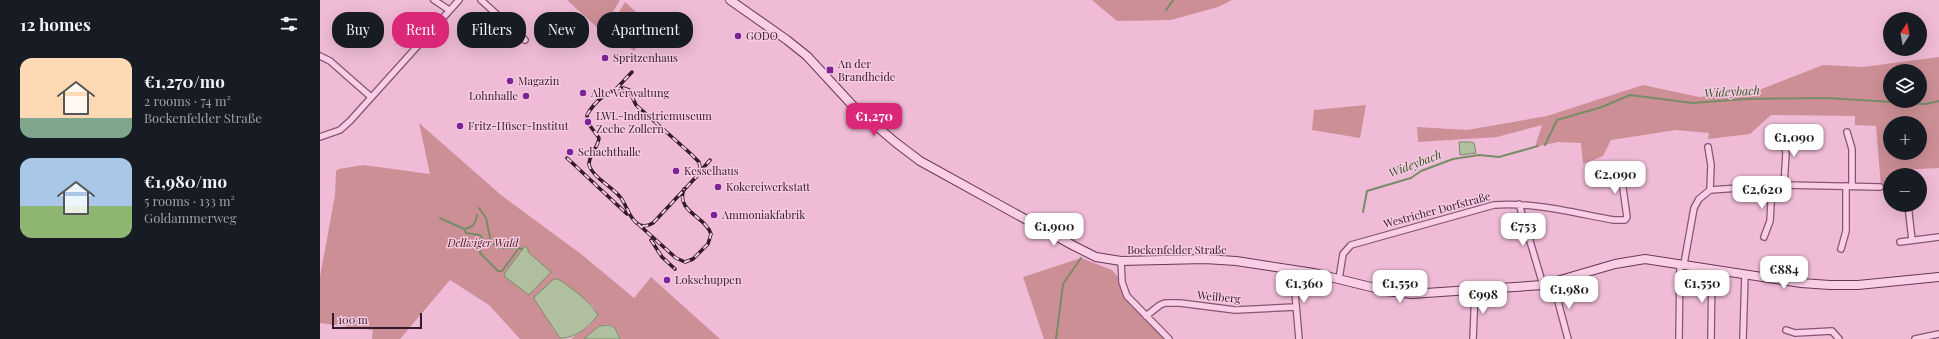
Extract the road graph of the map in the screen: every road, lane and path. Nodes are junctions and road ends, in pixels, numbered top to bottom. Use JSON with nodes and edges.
{"nodes":[{"id":1,"x":434,"y":0,"type":"edge"},
{"id":2,"x":459,"y":0,"type":"edge"},
{"id":3,"x":481,"y":0,"type":"edge"},
{"id":4,"x":730,"y":0,"type":"edge"},
{"id":5,"x":449,"y":10,"type":"junction"},
{"id":6,"x":494,"y":12,"type":"edge"},
{"id":7,"x":320,"y":56,"type":"edge"},
{"id":8,"x":372,"y":97,"type":"junction"},
{"id":9,"x":1782,"y":132,"type":"dead end"},
{"id":10,"x":1847,"y":132,"type":"dead end"},
{"id":11,"x":320,"y":136,"type":"edge"},
{"id":12,"x":1708,"y":148,"type":"dead end"},
{"id":13,"x":1621,"y":174,"type":"dead end"},
{"id":14,"x":1784,"y":185,"type":"junction"},
{"id":15,"x":1772,"y":186,"type":"junction"},
{"id":16,"x":1846,"y":186,"type":"junction"},
{"id":17,"x":1852,"y":186,"type":"junction"},
{"id":18,"x":1880,"y":187,"type":"dead end"},
{"id":19,"x":1710,"y":190,"type":"junction"},
{"id":20,"x":1520,"y":204,"type":"junction"},
{"id":21,"x":1909,"y":212,"type":"edge"},
{"id":22,"x":1764,"y":237,"type":"dead end"},
{"id":23,"x":1939,"y":237,"type":"edge"},
{"id":24,"x":1912,"y":240,"type":"junction"},
{"id":25,"x":1900,"y":242,"type":"dead end"},
{"id":26,"x":1841,"y":249,"type":"dead end"},
{"id":27,"x":1121,"y":262,"type":"junction"},
{"id":28,"x":1682,"y":264,"type":"junction"},
{"id":29,"x":1293,"y":269,"type":"junction"},
{"id":30,"x":1712,"y":269,"type":"junction"},
{"id":31,"x":1745,"y":274,"type":"junction"},
{"id":32,"x":1939,"y":277,"type":"edge"},
{"id":33,"x":1339,"y":279,"type":"junction"},
{"id":34,"x":1553,"y":284,"type":"junction"},
{"id":35,"x":1543,"y":285,"type":"junction"},
{"id":36,"x":1475,"y":291,"type":"junction"},
{"id":37,"x":1295,"y":307,"type":"junction"},
{"id":38,"x":1146,"y":316,"type":"junction"},
{"id":39,"x":1786,"y":330,"type":"dead end"},
{"id":40,"x":1939,"y":334,"type":"edge"},
{"id":41,"x":1169,"y":339,"type":"edge"},
{"id":42,"x":1299,"y":339,"type":"edge"},
{"id":43,"x":1472,"y":339,"type":"edge"},
{"id":44,"x":1568,"y":339,"type":"edge"},
{"id":45,"x":1679,"y":339,"type":"edge"},
{"id":46,"x":1711,"y":339,"type":"edge"},
{"id":47,"x":1743,"y":339,"type":"edge"},
{"id":48,"x":1839,"y":339,"type":"edge"},
{"id":49,"x":1915,"y":339,"type":"edge"}],
"edges":[{"from":1,"to":5,"type":"street"},
{"from":2,"to":5,"type":"street"},
{"from":3,"to":6,"type":"street"},
{"from":4,"to":27,"type":"main road","name":"Bockenfelder Straße"},
{"from":5,"to":8,"type":"street"},
{"from":7,"to":8,"type":"street"},
{"from":8,"to":11,"type":"street"},
{"from":9,"to":14,"type":"street"},
{"from":10,"to":17,"type":"street"},
{"from":12,"to":19,"type":"street"},
{"from":13,"to":20,"type":"street","name":"Westricher Dorfstraße"},
{"from":14,"to":15,"type":"street"},
{"from":14,"to":16,"type":"street"},
{"from":15,"to":19,"type":"street"},
{"from":15,"to":22,"type":"street"},
{"from":16,"to":17,"type":"street"},
{"from":16,"to":26,"type":"street"},
{"from":17,"to":18,"type":"street"},
{"from":19,"to":28,"type":"street"},
{"from":20,"to":33,"type":"street","name":"Westricher Dorfstraße"},
{"from":20,"to":35,"type":"street"},
{"from":21,"to":24,"type":"street"},
{"from":23,"to":24,"type":"street"},
{"from":24,"to":25,"type":"street"},
{"from":27,"to":29,"type":"main road","name":"Bockenfelder Straße"},
{"from":27,"to":38,"type":"street"},
{"from":28,"to":30,"type":"main road","name":"Bockenfelder Straße"},
{"from":28,"to":34,"type":"main road","name":"Bockenfelder Straße"},
{"from":28,"to":45,"type":"street"},
{"from":29,"to":33,"type":"main road","name":"Bockenfelder Straße"},
{"from":29,"to":37,"type":"street"},
{"from":30,"to":31,"type":"main road","name":"Bockenfelder Straße"},
{"from":30,"to":46,"type":"street"},
{"from":31,"to":32,"type":"main road","name":"Bockenfelder Straße"},
{"from":31,"to":47,"type":"street"},
{"from":33,"to":36,"type":"main road","name":"Bockenfelder Straße"},
{"from":34,"to":35,"type":"main road","name":"Bockenfelder Straße"},
{"from":34,"to":44,"type":"street"},
{"from":35,"to":36,"type":"main road","name":"Bockenfelder Straße"},
{"from":36,"to":43,"type":"street"},
{"from":37,"to":38,"type":"street","name":"Weilberg"},
{"from":37,"to":42,"type":"street"},
{"from":38,"to":41,"type":"street"},
{"from":39,"to":48,"type":"street"},
{"from":40,"to":49,"type":"street"}]}
